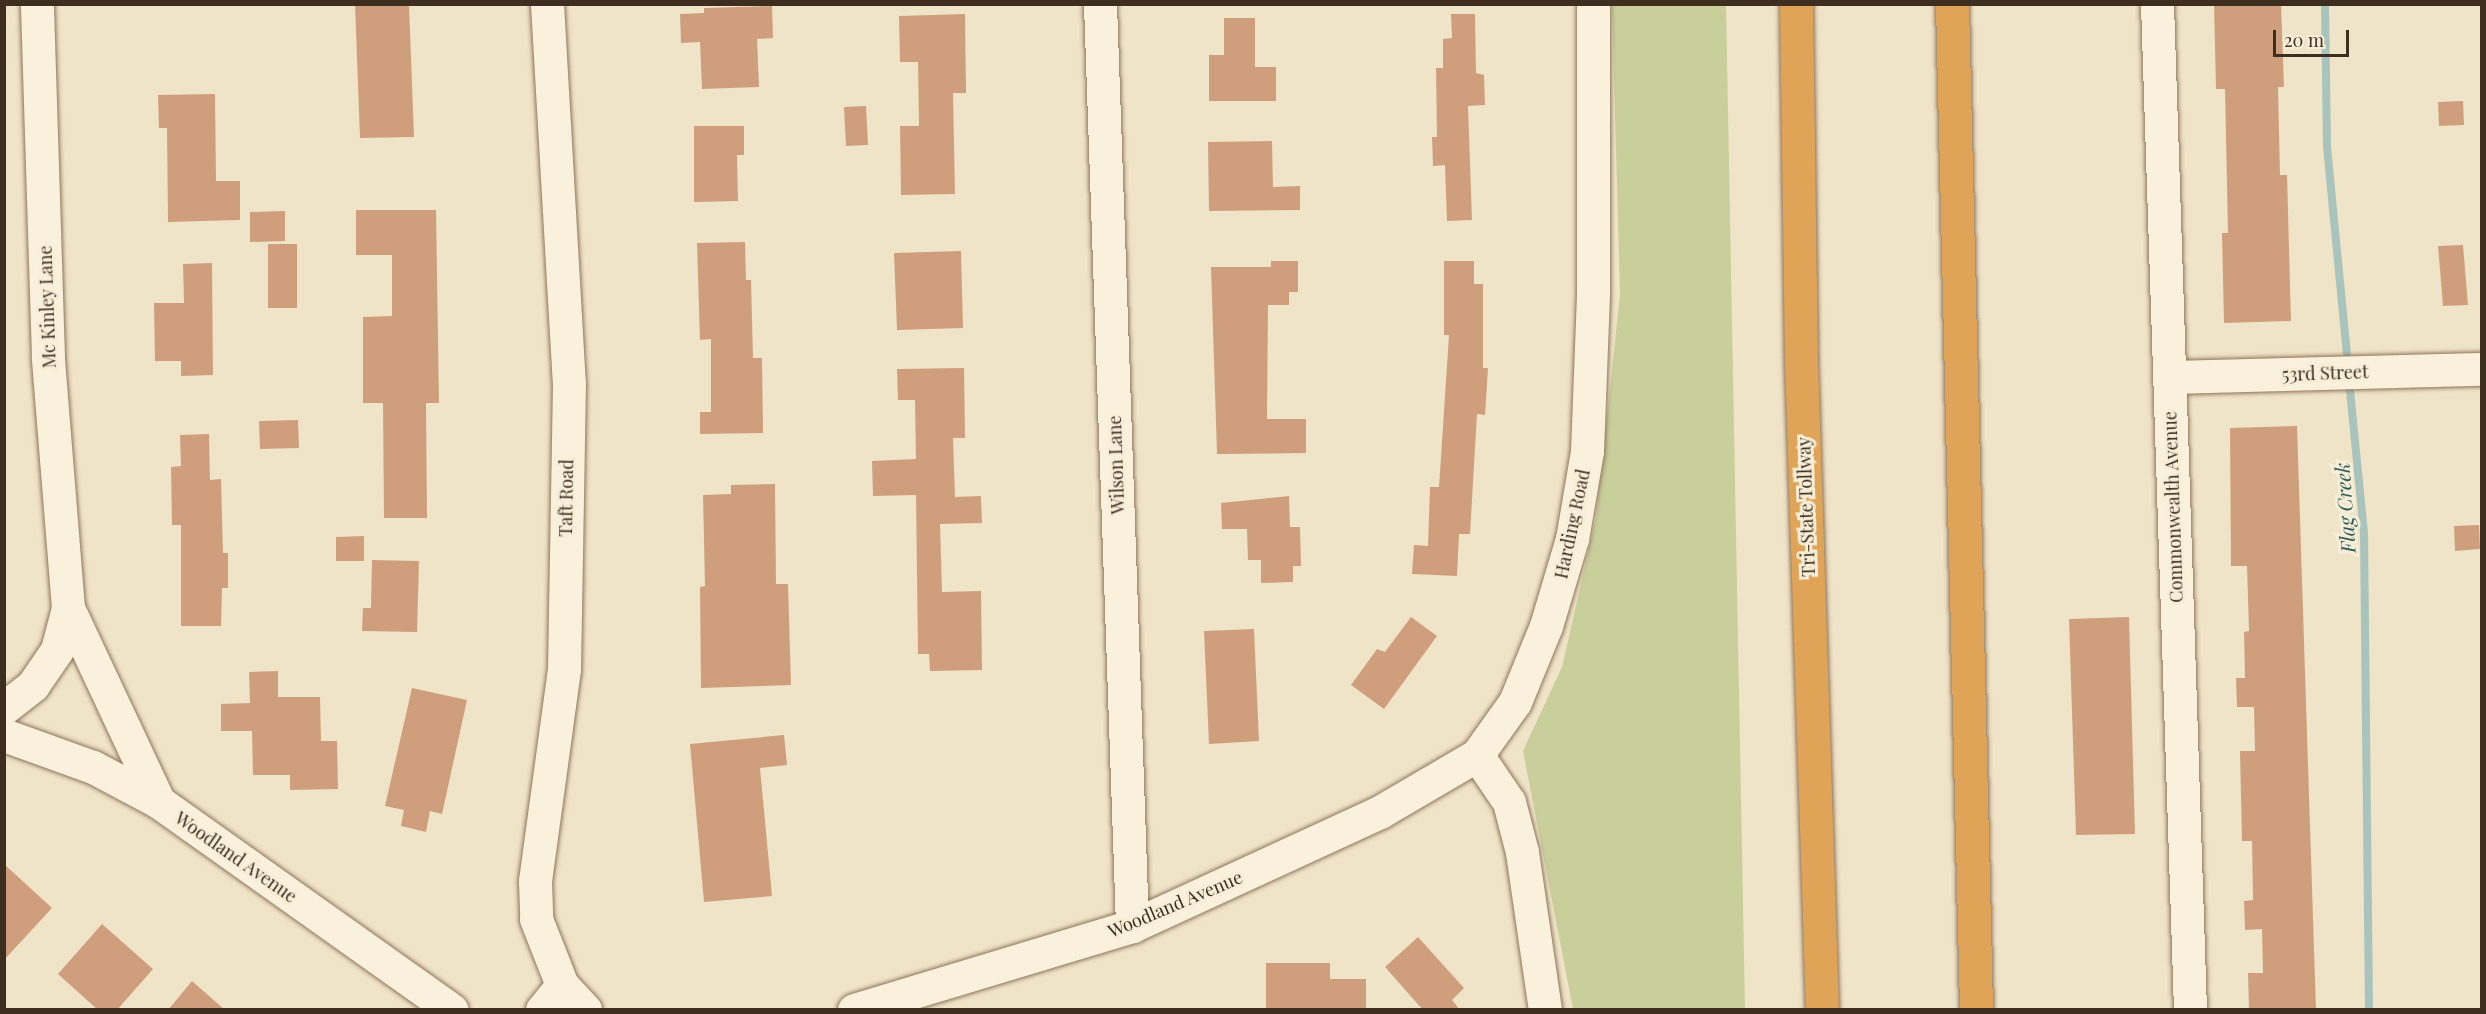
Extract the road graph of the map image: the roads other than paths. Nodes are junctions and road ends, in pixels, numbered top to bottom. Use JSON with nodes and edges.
{"nodes":[{"id":1,"x":37,"y":4,"type":"edge"},
{"id":2,"x":547,"y":4,"type":"edge"},
{"id":3,"x":1100,"y":4,"type":"edge"},
{"id":4,"x":1593,"y":4,"type":"edge"},
{"id":5,"x":1796,"y":4,"type":"edge"},
{"id":6,"x":1952,"y":4,"type":"edge"},
{"id":7,"x":2157,"y":4,"type":"edge"},
{"id":8,"x":2481,"y":369,"type":"edge"},
{"id":9,"x":2169,"y":377,"type":"junction"},
{"id":10,"x":68,"y":608,"type":"junction"},
{"id":11,"x":4,"y":708,"type":"edge"},
{"id":12,"x":4,"y":735,"type":"edge"},
{"id":13,"x":1477,"y":755,"type":"junction"},
{"id":14,"x":159,"y":802,"type":"junction"},
{"id":15,"x":1132,"y":926,"type":"junction"},
{"id":16,"x":552,"y":998,"type":"edge"},
{"id":17,"x":452,"y":1010,"type":"edge"},
{"id":18,"x":585,"y":1010,"type":"edge"},
{"id":19,"x":854,"y":1010,"type":"edge"},
{"id":20,"x":1545,"y":1010,"type":"edge"},
{"id":21,"x":1822,"y":1010,"type":"edge"},
{"id":22,"x":1976,"y":1010,"type":"edge"},
{"id":23,"x":2190,"y":1010,"type":"edge"}],
"edges":[{"from":1,"to":10,"type":"street","name":"Mc Kinley Lane"},
{"from":2,"to":16,"type":"street","name":"Taft Road"},
{"from":3,"to":15,"type":"street","name":"Wilson Lane"},
{"from":4,"to":13,"type":"street","name":"Harding Road"},
{"from":5,"to":21,"type":"highway","name":"Tri-State Tollway"},
{"from":6,"to":22,"type":"highway"},
{"from":7,"to":9,"type":"street","name":"Commonwealth Avenue"},
{"from":8,"to":9,"type":"street","name":"53rd Street"},
{"from":9,"to":23,"type":"street","name":"Commonwealth Avenue"},
{"from":10,"to":11,"type":"street","name":"Mc Kinley Lane"},
{"from":10,"to":14,"type":"street","name":"Mc Kinley Lane"},
{"from":12,"to":14,"type":"street","name":"Woodland Avenue"},
{"from":13,"to":15,"type":"street","name":"Woodland Avenue"},
{"from":13,"to":20,"type":"street"},
{"from":14,"to":17,"type":"street","name":"Woodland Avenue"},
{"from":15,"to":19,"type":"street","name":"Woodland Avenue"},
{"from":16,"to":18,"type":"street","name":"Taft Road"}]}
